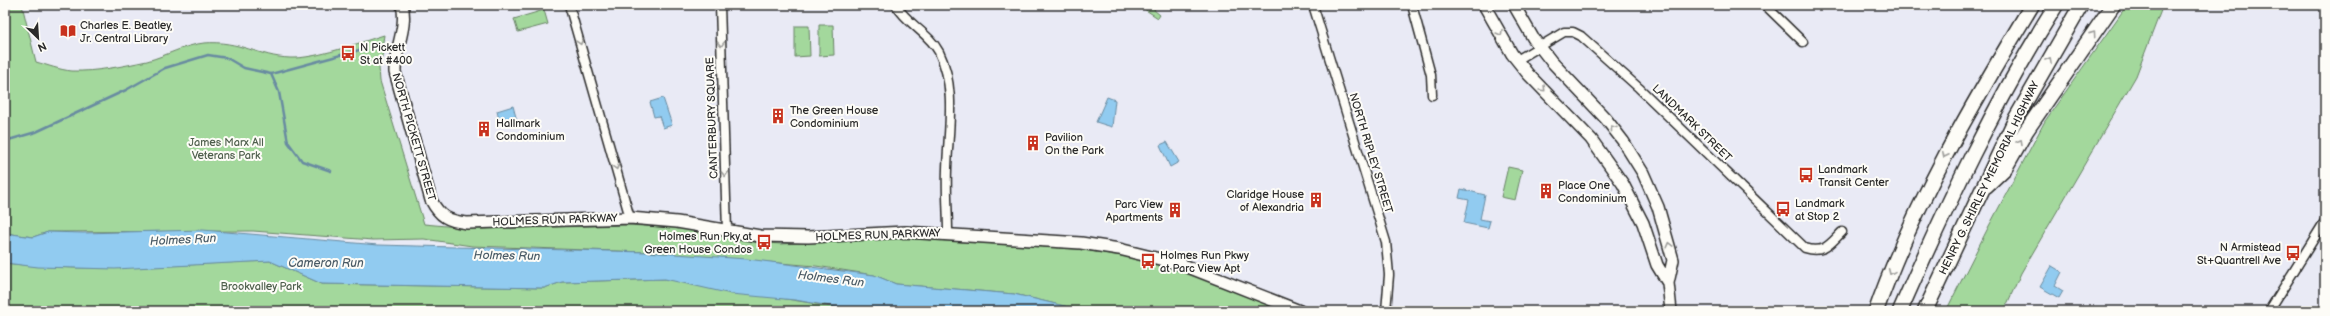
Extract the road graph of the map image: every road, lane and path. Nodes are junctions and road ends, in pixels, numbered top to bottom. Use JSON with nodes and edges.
{"nodes":[{"id":1,"x":402,"y":5,"type":"edge"},
{"id":2,"x":569,"y":5,"type":"edge"},
{"id":3,"x":720,"y":5,"type":"edge"},
{"id":4,"x":896,"y":5,"type":"edge"},
{"id":5,"x":1313,"y":5,"type":"edge"},
{"id":6,"x":1412,"y":5,"type":"edge"},
{"id":7,"x":1484,"y":5,"type":"edge"},
{"id":8,"x":1514,"y":5,"type":"edge"},
{"id":9,"x":1765,"y":5,"type":"edge"},
{"id":10,"x":2024,"y":5,"type":"edge"},
{"id":11,"x":2032,"y":5,"type":"edge"},
{"id":12,"x":2056,"y":5,"type":"edge"},
{"id":13,"x":2081,"y":5,"type":"edge"},
{"id":14,"x":2113,"y":5,"type":"edge"},
{"id":15,"x":1803,"y":42,"type":"dead end"},
{"id":16,"x":1539,"y":46,"type":"junction"},
{"id":17,"x":1517,"y":60,"type":"junction"},
{"id":18,"x":1432,"y":95,"type":"dead end"},
{"id":19,"x":1964,"y":120,"type":"junction"},
{"id":20,"x":1979,"y":193,"type":"junction"},
{"id":21,"x":630,"y":218,"type":"junction"},
{"id":22,"x":445,"y":219,"type":"joint"},
{"id":23,"x":2325,"y":221,"type":"edge"},
{"id":24,"x":727,"y":231,"type":"junction"},
{"id":25,"x":1842,"y":232,"type":"dead end"},
{"id":26,"x":948,"y":233,"type":"junction"},
{"id":27,"x":1668,"y":283,"type":"junction"},
{"id":28,"x":1300,"y":311,"type":"edge"},
{"id":29,"x":1386,"y":311,"type":"edge"},
{"id":30,"x":1671,"y":311,"type":"edge"},
{"id":31,"x":1876,"y":311,"type":"edge"},
{"id":32,"x":1900,"y":311,"type":"edge"},
{"id":33,"x":1925,"y":311,"type":"edge"},
{"id":34,"x":2269,"y":311,"type":"edge"}],
"edges":[{"from":1,"to":22,"type":"street","name":"NORTH PICKETT STREET"},
{"from":2,"to":21,"type":"street","one_way":true},
{"from":3,"to":24,"type":"street","name":"CANTERBURY SQUARE","one_way":true},
{"from":4,"to":26,"type":"street"},
{"from":5,"to":29,"type":"street","name":"NORTH RIPLEY STREET"},
{"from":6,"to":18,"type":"street"},
{"from":7,"to":17,"type":"street","one_way":true},
{"from":8,"to":16,"type":"street"},
{"from":9,"to":15,"type":"street"},
{"from":10,"to":19,"type":"highway"},
{"from":11,"to":19,"type":"highway"},
{"from":12,"to":32,"type":"highway"},
{"from":20,"to":13,"type":"highway","name":"HENRY G. SHIRLEY MEMORIAL HIGHWAY","one_way":true},
{"from":20,"to":14,"type":"highway","one_way":true},
{"from":16,"to":17,"type":"street","name":"LANDMARK STREET"},
{"from":16,"to":25,"type":"street","name":"LANDMARK STREET"},
{"from":27,"to":16,"type":"street","one_way":true},
{"from":17,"to":27,"type":"street","one_way":true},
{"from":19,"to":31,"type":"highway","one_way":true},
{"from":20,"to":33,"type":"highway","name":"HENRY G. SHIRLEY MEMORIAL HIGHWAY"},
{"from":21,"to":22,"type":"street","name":"HOLMES RUN PARKWAY"},
{"from":21,"to":24,"type":"street","name":"HOLMES RUN PARKWAY"},
{"from":23,"to":34,"type":"street"},
{"from":24,"to":26,"type":"street","name":"HOLMES RUN PARKWAY"},
{"from":26,"to":28,"type":"street","name":"HOLMES RUN PARKWAY"},
{"from":27,"to":30,"type":"street"}]}
